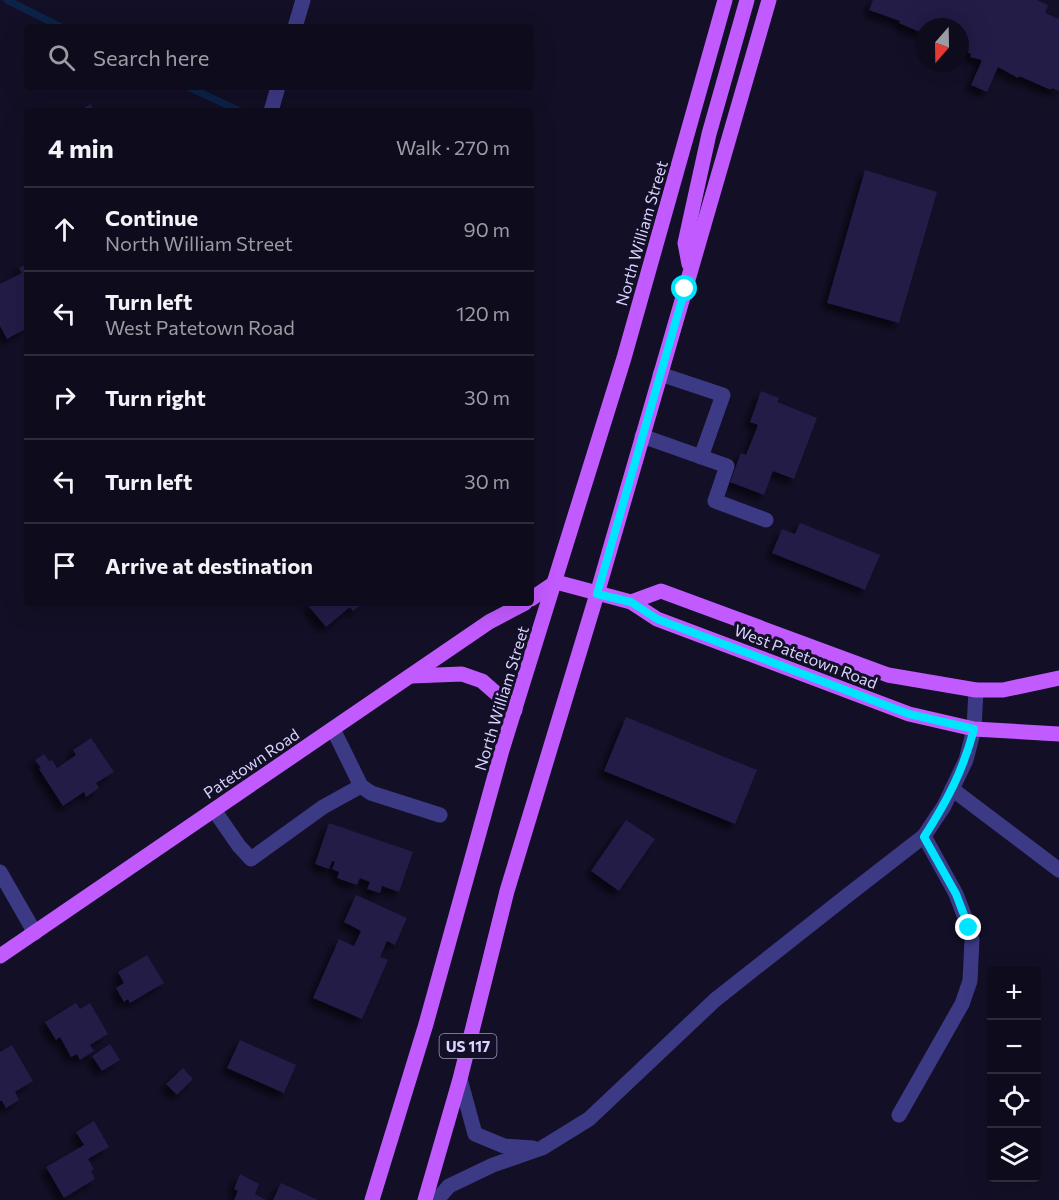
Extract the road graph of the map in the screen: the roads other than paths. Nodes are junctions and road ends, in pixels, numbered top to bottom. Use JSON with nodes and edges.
{"nodes":[{"id":1,"x":303,"y":0,"type":"edge"},
{"id":2,"x":725,"y":0,"type":"edge"},
{"id":3,"x":747,"y":0,"type":"edge"},
{"id":4,"x":769,"y":0,"type":"edge"},
{"id":5,"x":296,"y":24,"type":"edge"},
{"id":6,"x":277,"y":90,"type":"edge"},
{"id":7,"x":272,"y":108,"type":"edge"},
{"id":8,"x":690,"y":270,"type":"junction"},
{"id":9,"x":660,"y":374,"type":"junction"},
{"id":10,"x":642,"y":436,"type":"junction"},
{"id":11,"x":701,"y":457,"type":"junction"},
{"id":12,"x":766,"y":520,"type":"dead end"},
{"id":13,"x":556,"y":582,"type":"junction"},
{"id":14,"x":597,"y":594,"type":"junction"},
{"id":15,"x":534,"y":598,"type":"edge"},
{"id":16,"x":631,"y":602,"type":"junction"},
{"id":17,"x":519,"y":606,"type":"edge"},
{"id":18,"x":411,"y":676,"type":"junction"},
{"id":19,"x":1059,"y":678,"type":"edge"},
{"id":20,"x":976,"y":690,"type":"junction"},
{"id":21,"x":515,"y":710,"type":"junction"},
{"id":22,"x":333,"y":729,"type":"junction"},
{"id":23,"x":974,"y":729,"type":"junction"},
{"id":24,"x":1059,"y":734,"type":"edge"},
{"id":25,"x":361,"y":786,"type":"junction"},
{"id":26,"x":952,"y":789,"type":"junction"},
{"id":27,"x":214,"y":810,"type":"junction"},
{"id":28,"x":440,"y":815,"type":"dead end"},
{"id":29,"x":924,"y":837,"type":"junction"},
{"id":30,"x":1059,"y":870,"type":"edge"},
{"id":31,"x":0,"y":872,"type":"edge"},
{"id":32,"x":35,"y":933,"type":"junction"},
{"id":33,"x":0,"y":956,"type":"edge"},
{"id":34,"x":460,"y":1079,"type":"junction"},
{"id":35,"x":899,"y":1116,"type":"dead end"},
{"id":36,"x":542,"y":1148,"type":"junction"},
{"id":37,"x":372,"y":1200,"type":"edge"},
{"id":38,"x":425,"y":1200,"type":"edge"},
{"id":39,"x":436,"y":1200,"type":"edge"}],
"edges":[{"from":1,"to":5,"type":"street"},
{"from":2,"to":13,"type":"main road","name":"North William Street"},
{"from":3,"to":8,"type":"main road"},
{"from":4,"to":8,"type":"main road"},
{"from":6,"to":7,"type":"street"},
{"from":8,"to":9,"type":"main road"},
{"from":9,"to":10,"type":"main road"},
{"from":9,"to":11,"type":"street"},
{"from":10,"to":11,"type":"street"},
{"from":10,"to":14,"type":"main road"},
{"from":11,"to":12,"type":"street"},
{"from":13,"to":14,"type":"main road","name":"West Patetown Road"},
{"from":13,"to":15,"type":"main road"},
{"from":13,"to":21,"type":"main road","name":"North William Street"},
{"from":14,"to":16,"type":"main road","name":"West Patetown Road"},
{"from":14,"to":34,"type":"main road","number":"US 117"},
{"from":16,"to":20,"type":"main road","name":"West Patetown Road"},
{"from":16,"to":23,"type":"main road","name":"West Patetown Road"},
{"from":17,"to":18,"type":"main road","name":"Patetown Road"},
{"from":18,"to":21,"type":"main road"},
{"from":18,"to":22,"type":"main road","name":"Patetown Road"},
{"from":19,"to":20,"type":"main road","name":"West Patetown Road"},
{"from":20,"to":23,"type":"street"},
{"from":21,"to":37,"type":"main road","name":"North William Street","number":"US 117"},
{"from":22,"to":25,"type":"street"},
{"from":22,"to":27,"type":"main road","name":"Patetown Road"},
{"from":23,"to":24,"type":"main road","name":"West Patetown Road"},
{"from":23,"to":26,"type":"street"},
{"from":25,"to":27,"type":"street"},
{"from":25,"to":28,"type":"street"},
{"from":26,"to":29,"type":"street"},
{"from":26,"to":30,"type":"street"},
{"from":27,"to":32,"type":"main road","name":"Patetown Road"},
{"from":29,"to":35,"type":"street"},
{"from":29,"to":36,"type":"street"},
{"from":31,"to":32,"type":"street"},
{"from":32,"to":33,"type":"main road","name":"Patetown Road"},
{"from":34,"to":36,"type":"street"},
{"from":34,"to":38,"type":"main road","number":"US 117"},
{"from":36,"to":39,"type":"street"}]}
